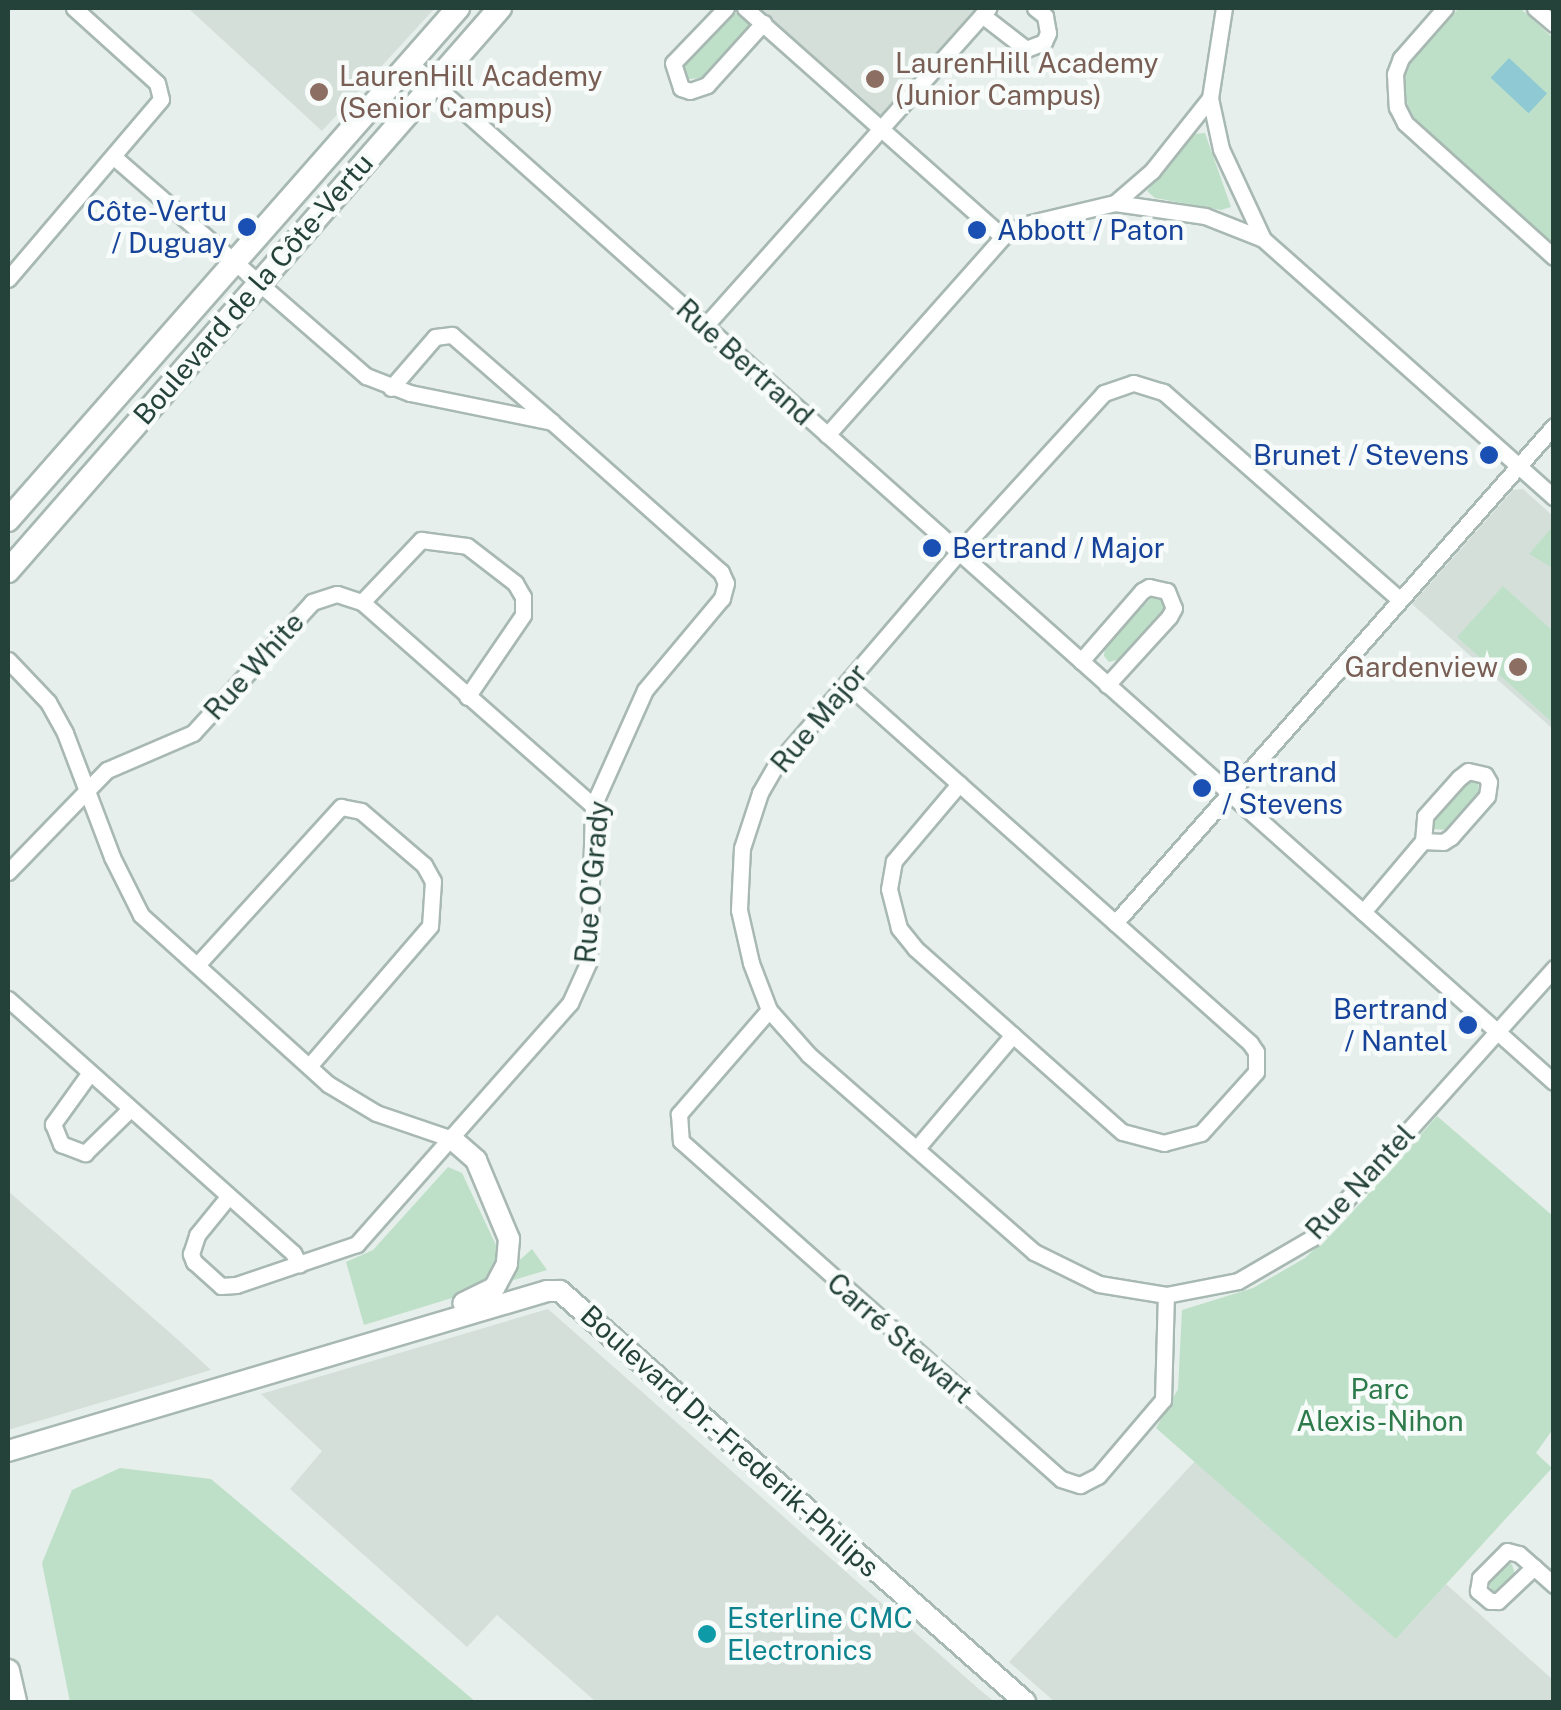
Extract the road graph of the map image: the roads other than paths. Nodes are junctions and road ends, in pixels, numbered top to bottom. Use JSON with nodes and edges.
{"nodes":[{"id":1,"x":74,"y":8,"type":"edge"},
{"id":2,"x":458,"y":8,"type":"edge"},
{"id":3,"x":500,"y":8,"type":"edge"},
{"id":4,"x":726,"y":8,"type":"edge"},
{"id":5,"x":745,"y":8,"type":"edge"},
{"id":6,"x":1035,"y":8,"type":"edge"},
{"id":7,"x":1224,"y":8,"type":"edge"},
{"id":8,"x":1446,"y":8,"type":"edge"},
{"id":9,"x":1535,"y":8,"type":"edge"},
{"id":10,"x":985,"y":11,"type":"edge"},
{"id":11,"x":763,"y":23,"type":"junction"},
{"id":12,"x":1554,"y":24,"type":"edge"},
{"id":13,"x":409,"y":62,"type":"junction"},
{"id":14,"x":432,"y":83,"type":"junction"},
{"id":15,"x":1210,"y":98,"type":"junction"},
{"id":16,"x":880,"y":130,"type":"junction"},
{"id":17,"x":114,"y":157,"type":"junction"},
{"id":18,"x":1116,"y":202,"type":"junction"},
{"id":19,"x":1003,"y":236,"type":"junction"},
{"id":20,"x":1262,"y":240,"type":"junction"},
{"id":21,"x":1554,"y":256,"type":"edge"},
{"id":22,"x":233,"y":261,"type":"junction"},
{"id":23,"x":8,"y":279,"type":"edge"},
{"id":24,"x":259,"y":283,"type":"junction"},
{"id":25,"x":705,"y":326,"type":"junction"},
{"id":26,"x":391,"y":388,"type":"junction"},
{"id":27,"x":552,"y":422,"type":"junction"},
{"id":28,"x":1554,"y":426,"type":"edge"},
{"id":29,"x":827,"y":434,"type":"junction"},
{"id":30,"x":1518,"y":466,"type":"junction"},
{"id":31,"x":1554,"y":497,"type":"edge"},
{"id":32,"x":8,"y":520,"type":"edge"},
{"id":33,"x":958,"y":553,"type":"junction"},
{"id":34,"x":8,"y":571,"type":"edge"},
{"id":35,"x":1399,"y":599,"type":"junction"},
{"id":36,"x":362,"y":602,"type":"junction"},
{"id":37,"x":8,"y":660,"type":"edge"},
{"id":38,"x":1081,"y":661,"type":"junction"},
{"id":39,"x":846,"y":684,"type":"junction"},
{"id":40,"x":1107,"y":685,"type":"junction"},
{"id":41,"x":467,"y":696,"type":"junction"},
{"id":42,"x":959,"y":784,"type":"junction"},
{"id":43,"x":85,"y":790,"type":"junction"},
{"id":44,"x":1229,"y":794,"type":"junction"},
{"id":45,"x":593,"y":806,"type":"junction"},
{"id":46,"x":1424,"y":841,"type":"junction"},
{"id":47,"x":8,"y":872,"type":"edge"},
{"id":48,"x":1363,"y":912,"type":"junction"},
{"id":49,"x":1116,"y":923,"type":"junction"},
{"id":50,"x":197,"y":966,"type":"junction"},
{"id":51,"x":1554,"y":968,"type":"edge"},
{"id":52,"x":8,"y":999,"type":"edge"},
{"id":53,"x":768,"y":1010,"type":"junction"},
{"id":54,"x":1496,"y":1031,"type":"junction"},
{"id":55,"x":1013,"y":1035,"type":"junction"},
{"id":56,"x":309,"y":1066,"type":"junction"},
{"id":57,"x":89,"y":1074,"type":"junction"},
{"id":58,"x":1554,"y":1082,"type":"edge"},
{"id":59,"x":129,"y":1110,"type":"junction"},
{"id":60,"x":452,"y":1139,"type":"junction"},
{"id":61,"x":917,"y":1148,"type":"junction"},
{"id":62,"x":228,"y":1197,"type":"junction"},
{"id":63,"x":300,"y":1264,"type":"junction"},
{"id":64,"x":1166,"y":1295,"type":"junction"},
{"id":65,"x":284,"y":1369,"type":"junction"},
{"id":66,"x":8,"y":1451,"type":"edge"},
{"id":67,"x":1534,"y":1567,"type":"dead end"},
{"id":68,"x":1554,"y":1584,"type":"edge"},
{"id":69,"x":8,"y":1672,"type":"edge"},
{"id":70,"x":15,"y":1702,"type":"edge"},
{"id":71,"x":1025,"y":1702,"type":"edge"}],
"edges":[{"from":1,"to":17,"type":"street"},
{"from":2,"to":13,"type":"main road","name":"Boulevard de la Côte-Vertu"},
{"from":3,"to":14,"type":"main road","name":"Boulevard de la Côte-Vertu"},
{"from":4,"to":11,"type":"street"},
{"from":5,"to":11,"type":"street"},
{"from":6,"to":10,"type":"street"},
{"from":7,"to":15,"type":"street"},
{"from":8,"to":21,"type":"street"},
{"from":9,"to":12,"type":"street"},
{"from":10,"to":16,"type":"street"},
{"from":11,"to":16,"type":"street"},
{"from":13,"to":14,"type":"street","name":"Rue Bertrand"},
{"from":13,"to":22,"type":"main road","name":"Boulevard de la Côte-Vertu"},
{"from":14,"to":24,"type":"main road","name":"Boulevard de la Côte-Vertu"},
{"from":14,"to":25,"type":"street","name":"Rue Bertrand"},
{"from":15,"to":18,"type":"street"},
{"from":15,"to":20,"type":"street"},
{"from":16,"to":19,"type":"street"},
{"from":16,"to":25,"type":"street"},
{"from":17,"to":22,"type":"street"},
{"from":17,"to":23,"type":"street"},
{"from":18,"to":19,"type":"street"},
{"from":18,"to":20,"type":"street"},
{"from":19,"to":29,"type":"street"},
{"from":20,"to":30,"type":"street"},
{"from":22,"to":24,"type":"street"},
{"from":22,"to":32,"type":"main road","name":"Boulevard de la Côte-Vertu"},
{"from":24,"to":26,"type":"street"},
{"from":24,"to":34,"type":"main road","name":"Boulevard de la Côte-Vertu"},
{"from":25,"to":29,"type":"street","name":"Rue Bertrand"},
{"from":26,"to":27,"type":"street"},
{"from":26,"to":27,"type":"street"},
{"from":27,"to":45,"type":"street","name":"Rue O'Grady"},
{"from":28,"to":30,"type":"street"},
{"from":29,"to":33,"type":"street","name":"Rue Bertrand"},
{"from":30,"to":31,"type":"street"},
{"from":30,"to":35,"type":"street"},
{"from":33,"to":35,"type":"street","name":"Rue Major"},
{"from":33,"to":38,"type":"street","name":"Rue Bertrand"},
{"from":33,"to":39,"type":"street","name":"Rue Major"},
{"from":35,"to":44,"type":"street"},
{"from":36,"to":41,"type":"street"},
{"from":36,"to":41,"type":"street"},
{"from":36,"to":43,"type":"street","name":"Rue White"},
{"from":37,"to":43,"type":"street"},
{"from":38,"to":40,"type":"street","name":"Rue Bertrand"},
{"from":38,"to":40,"type":"street"},
{"from":39,"to":42,"type":"street"},
{"from":39,"to":53,"type":"street","name":"Rue Major"},
{"from":40,"to":44,"type":"street","name":"Rue Bertrand"},
{"from":41,"to":45,"type":"street"},
{"from":42,"to":49,"type":"street"},
{"from":42,"to":55,"type":"street"},
{"from":43,"to":47,"type":"street","name":"Rue White"},
{"from":43,"to":50,"type":"street"},
{"from":44,"to":48,"type":"street","name":"Rue Bertrand"},
{"from":44,"to":49,"type":"street"},
{"from":45,"to":60,"type":"street","name":"Rue O'Grady"},
{"from":46,"to":46,"type":"street"},
{"from":46,"to":48,"type":"street"},
{"from":48,"to":54,"type":"street","name":"Rue Bertrand"},
{"from":49,"to":55,"type":"street"},
{"from":50,"to":56,"type":"street"},
{"from":50,"to":56,"type":"street"},
{"from":51,"to":54,"type":"street","name":"Rue Nantel"},
{"from":52,"to":57,"type":"street"},
{"from":53,"to":61,"type":"street","name":"Rue Major"},
{"from":53,"to":64,"type":"street","name":"Carré Stewart"},
{"from":54,"to":58,"type":"street","name":"Rue Bertrand"},
{"from":54,"to":64,"type":"street","name":"Rue Nantel"},
{"from":55,"to":61,"type":"street"},
{"from":56,"to":60,"type":"street"},
{"from":57,"to":59,"type":"street"},
{"from":57,"to":59,"type":"street"},
{"from":59,"to":62,"type":"street"},
{"from":60,"to":63,"type":"street","name":"Rue O'Grady"},
{"from":60,"to":65,"type":"street","name":"Boulevard Dr.-Frederik-Philips"},
{"from":61,"to":64,"type":"street","name":"Rue Nantel"},
{"from":62,"to":63,"type":"street"},
{"from":62,"to":63,"type":"street","name":"Rue O'Grady"},
{"from":65,"to":66,"type":"street","name":"Boulevard Dr.-Frederik-Philips"},
{"from":65,"to":71,"type":"street","name":"Boulevard Dr.-Frederik-Philips"},
{"from":67,"to":68,"type":"street"},
{"from":69,"to":70,"type":"main road"}]}
